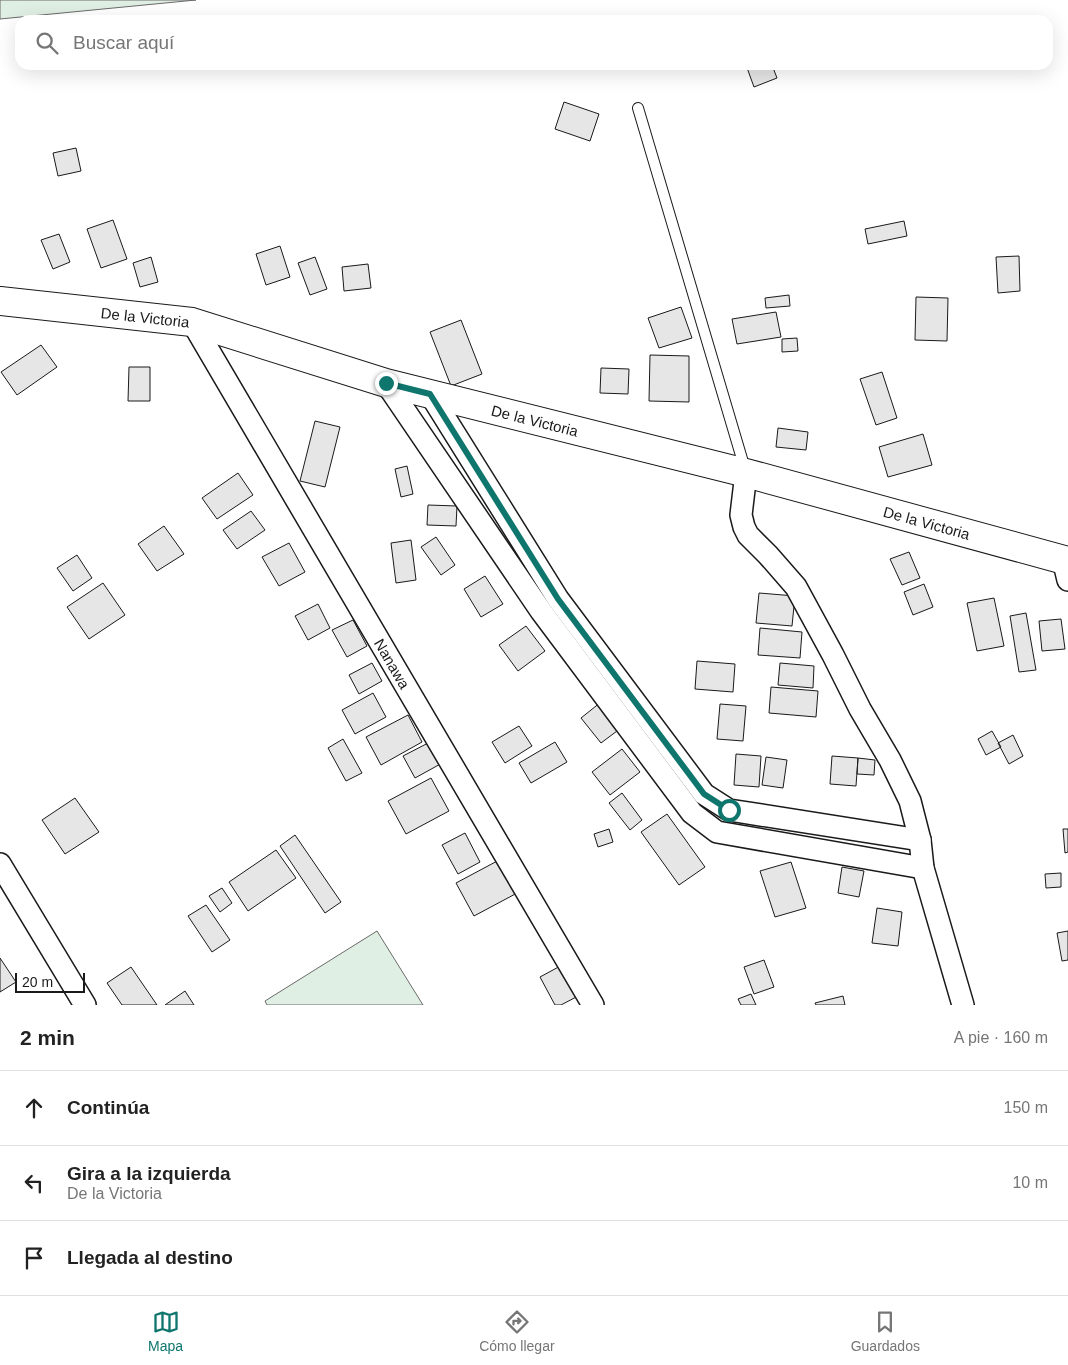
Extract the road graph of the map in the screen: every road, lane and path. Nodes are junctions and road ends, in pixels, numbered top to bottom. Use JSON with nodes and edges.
{"nodes":[{"id":1,"x":638,"y":108,"type":"dead end"},
{"id":2,"x":0,"y":301,"type":"edge"},
{"id":3,"x":192,"y":322,"type":"junction"},
{"id":4,"x":386,"y":383,"type":"junction"},
{"id":5,"x":430,"y":394,"type":"junction"},
{"id":6,"x":746,"y":473,"type":"junction"},
{"id":7,"x":1066,"y":566,"type":"edge"},
{"id":8,"x":729,"y":810,"type":"junction"},
{"id":9,"x":717,"y":832,"type":"junction"},
{"id":10,"x":920,"y":840,"type":"junction"},
{"id":11,"x":0,"y":864,"type":"edge"},
{"id":12,"x":923,"y":868,"type":"junction"},
{"id":13,"x":85,"y":1005,"type":"edge"},
{"id":14,"x":593,"y":1005,"type":"edge"},
{"id":15,"x":962,"y":1005,"type":"edge"}],
"edges":[{"from":1,"to":6,"type":"lane"},
{"from":2,"to":3,"type":"main road","name":"De la Victoria"},
{"from":3,"to":4,"type":"main road","name":"De la Victoria"},
{"from":3,"to":14,"type":"street","name":"Nanawa"},
{"from":4,"to":5,"type":"main road","name":"De la Victoria"},
{"from":4,"to":9,"type":"street"},
{"from":5,"to":6,"type":"main road","name":"De la Victoria"},
{"from":5,"to":8,"type":"street"},
{"from":6,"to":7,"type":"main road","name":"De la Victoria"},
{"from":6,"to":10,"type":"street"},
{"from":8,"to":9,"type":"street"},
{"from":8,"to":10,"type":"street"},
{"from":9,"to":12,"type":"street"},
{"from":10,"to":12,"type":"street"},
{"from":11,"to":13,"type":"street"},
{"from":12,"to":15,"type":"street"}]}
